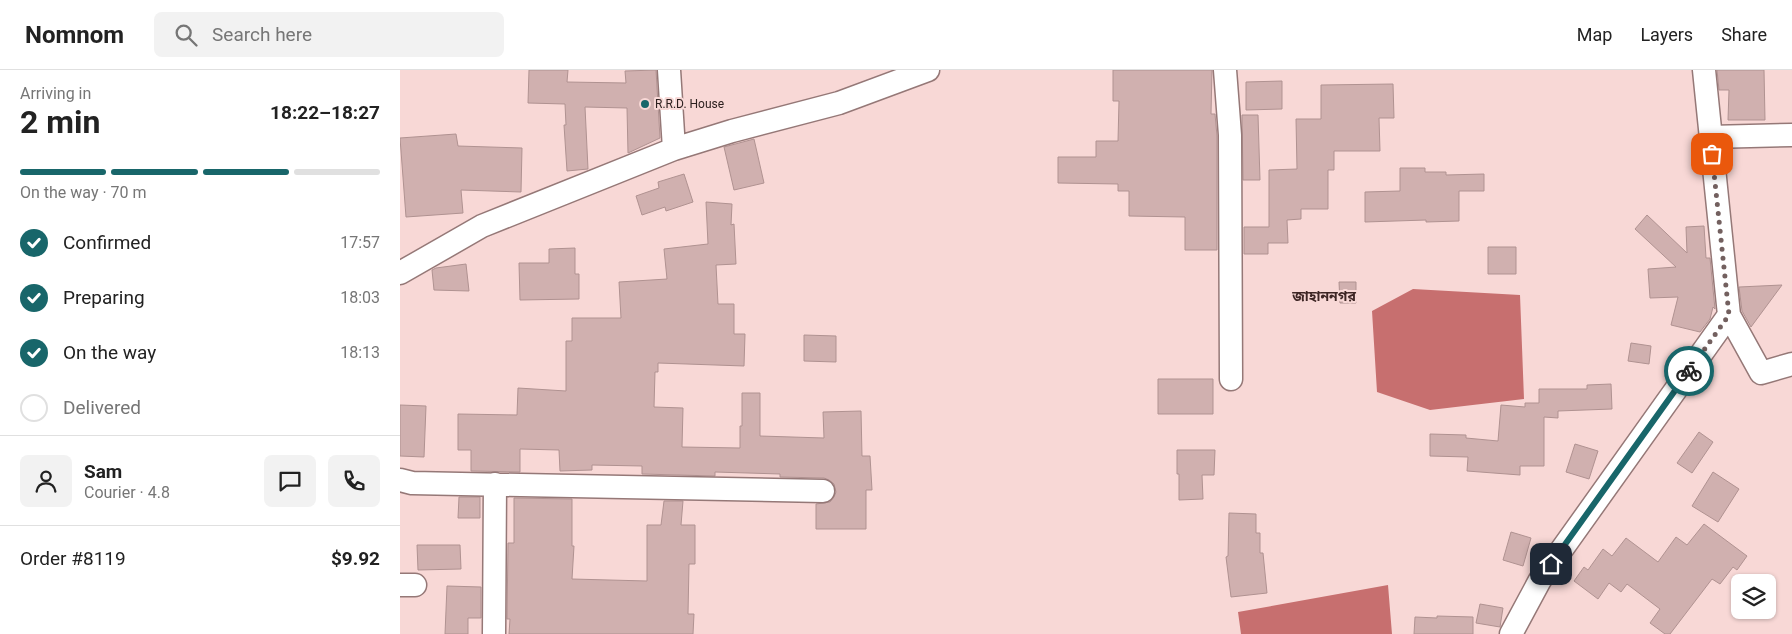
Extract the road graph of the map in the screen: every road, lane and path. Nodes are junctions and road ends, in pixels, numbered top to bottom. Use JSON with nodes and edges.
{"nodes":[{"id":1,"x":669,"y":70,"type":"edge"},
{"id":2,"x":928,"y":70,"type":"edge"},
{"id":3,"x":1226,"y":70,"type":"edge"},
{"id":4,"x":1704,"y":70,"type":"edge"},
{"id":5,"x":1792,"y":136,"type":"edge"},
{"id":6,"x":1710,"y":137,"type":"junction"},
{"id":7,"x":674,"y":149,"type":"junction"},
{"id":8,"x":400,"y":273,"type":"edge"},
{"id":9,"x":1729,"y":315,"type":"junction"},
{"id":10,"x":1792,"y":364,"type":"edge"},
{"id":11,"x":1231,"y":379,"type":"dead end"},
{"id":12,"x":400,"y":480,"type":"edge"},
{"id":13,"x":495,"y":484,"type":"junction"},
{"id":14,"x":823,"y":491,"type":"dead end"},
{"id":15,"x":494,"y":634,"type":"edge"},
{"id":16,"x":1511,"y":634,"type":"edge"}],
"edges":[{"from":1,"to":7,"type":"street"},
{"from":2,"to":7,"type":"street"},
{"from":3,"to":11,"type":"street"},
{"from":4,"to":6,"type":"street"},
{"from":5,"to":6,"type":"street"},
{"from":6,"to":9,"type":"street"},
{"from":7,"to":8,"type":"street"},
{"from":9,"to":10,"type":"street"},
{"from":9,"to":16,"type":"street"},
{"from":12,"to":13,"type":"street"},
{"from":13,"to":14,"type":"street"},
{"from":13,"to":15,"type":"street"}]}
